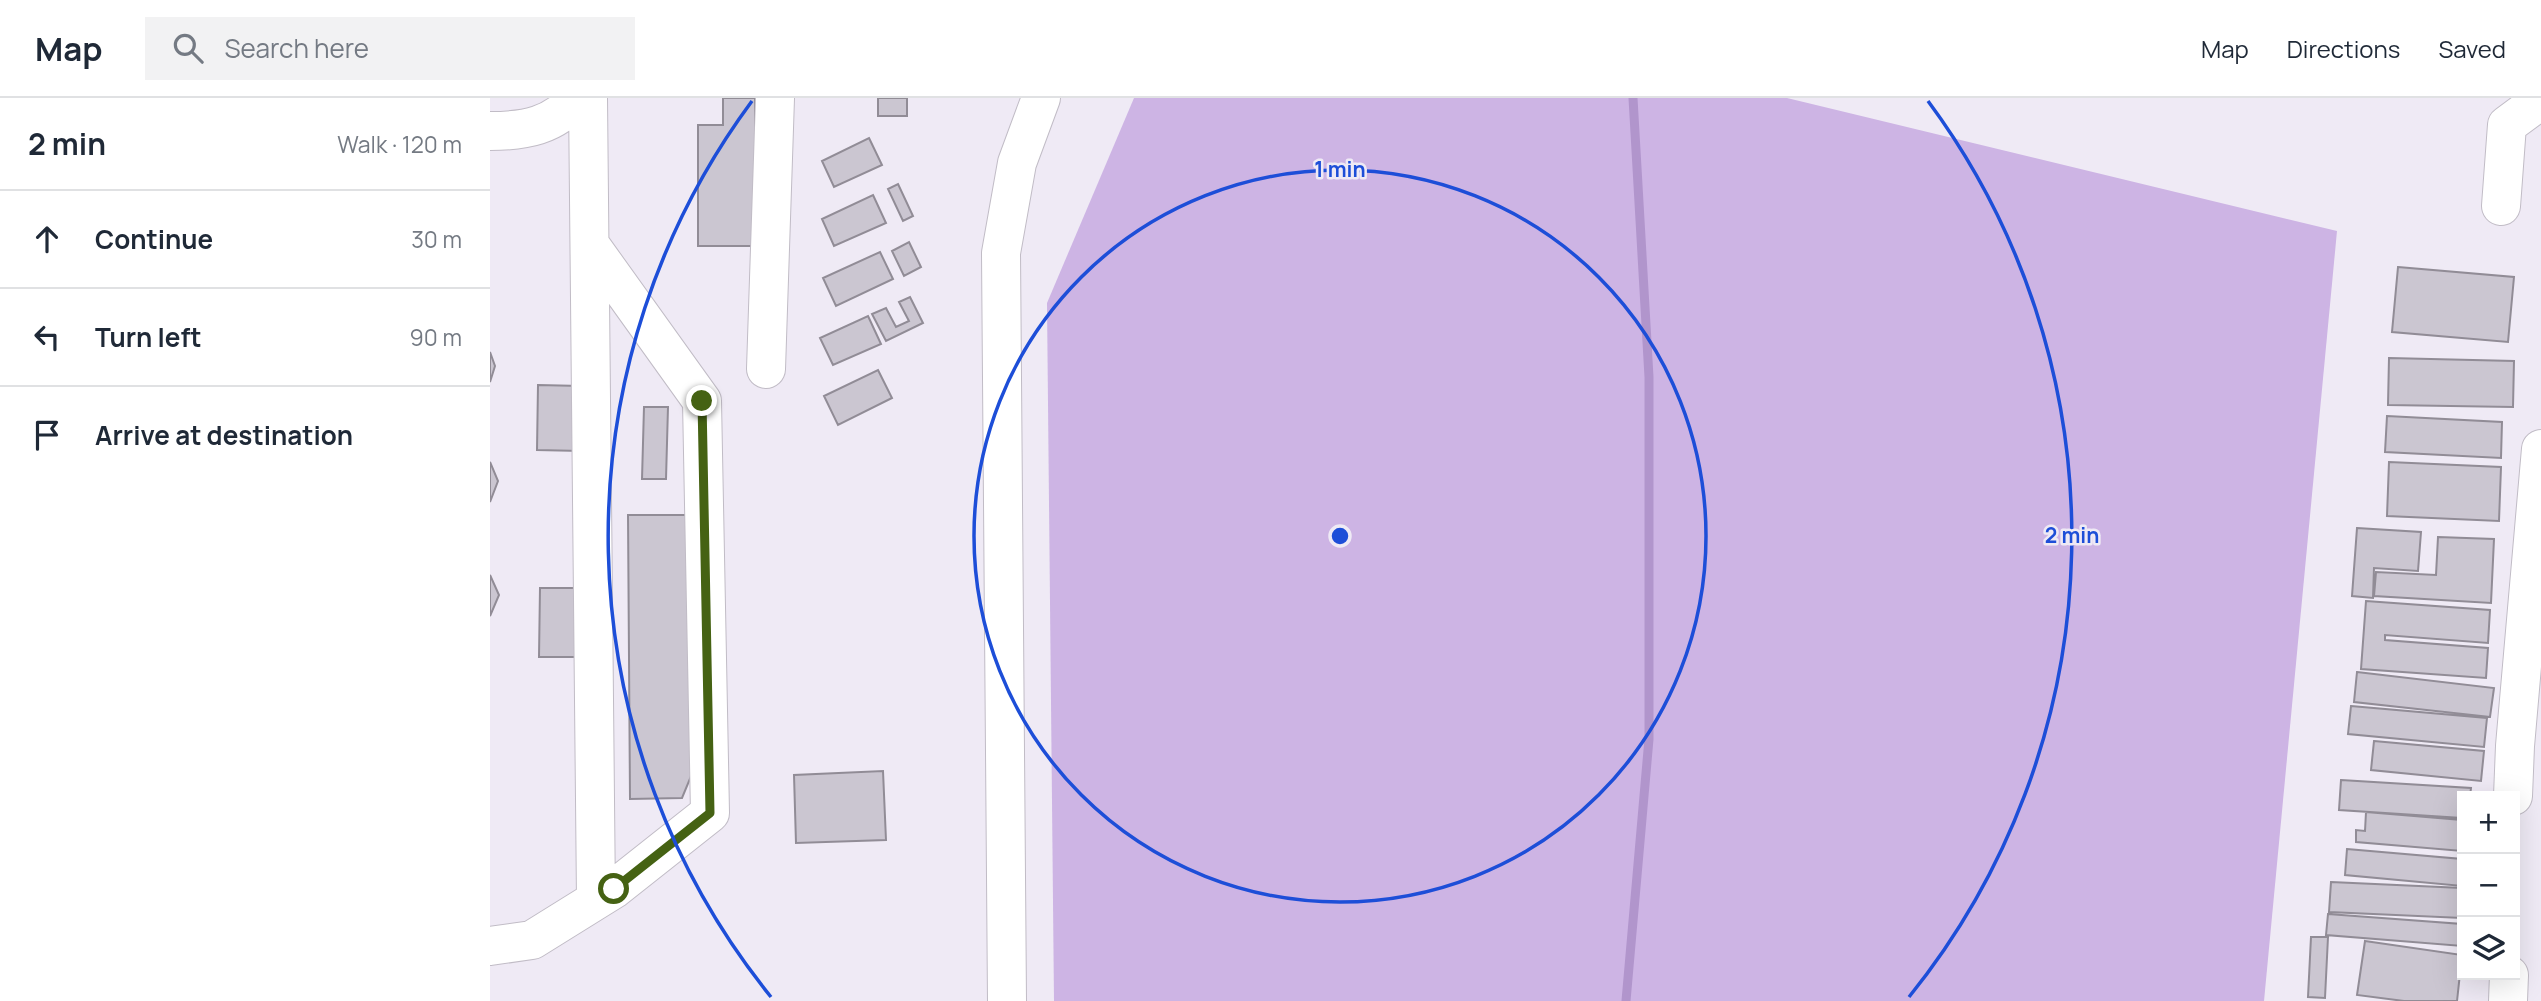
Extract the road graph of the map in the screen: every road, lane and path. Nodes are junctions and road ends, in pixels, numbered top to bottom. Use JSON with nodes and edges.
{"nodes":[{"id":1,"x":577,"y":98,"type":"edge"},
{"id":2,"x":588,"y":98,"type":"edge"},
{"id":3,"x":775,"y":98,"type":"edge"},
{"id":4,"x":1041,"y":98,"type":"edge"},
{"id":5,"x":2541,"y":100,"type":"edge"},
{"id":6,"x":490,"y":131,"type":"edge"},
{"id":7,"x":2501,"y":205,"type":"dead end"},
{"id":8,"x":591,"y":246,"type":"junction"},
{"id":9,"x":766,"y":369,"type":"dead end"},
{"id":10,"x":2541,"y":449,"type":"edge"},
{"id":11,"x":2528,"y":747,"type":"edge"},
{"id":12,"x":2515,"y":791,"type":"edge"},
{"id":13,"x":596,"y":900,"type":"junction"},
{"id":14,"x":490,"y":946,"type":"edge"},
{"id":15,"x":2509,"y":980,"type":"edge"},
{"id":16,"x":1007,"y":1001,"type":"edge"},
{"id":17,"x":2508,"y":1001,"type":"edge"}],
"edges":[{"from":1,"to":6,"type":"street"},
{"from":2,"to":8,"type":"street"},
{"from":3,"to":9,"type":"street"},
{"from":4,"to":16,"type":"street"},
{"from":5,"to":7,"type":"street"},
{"from":8,"to":13,"type":"street"},
{"from":8,"to":13,"type":"street"},
{"from":10,"to":11,"type":"street"},
{"from":11,"to":12,"type":"street"},
{"from":13,"to":14,"type":"street"},
{"from":15,"to":17,"type":"street"}]}
